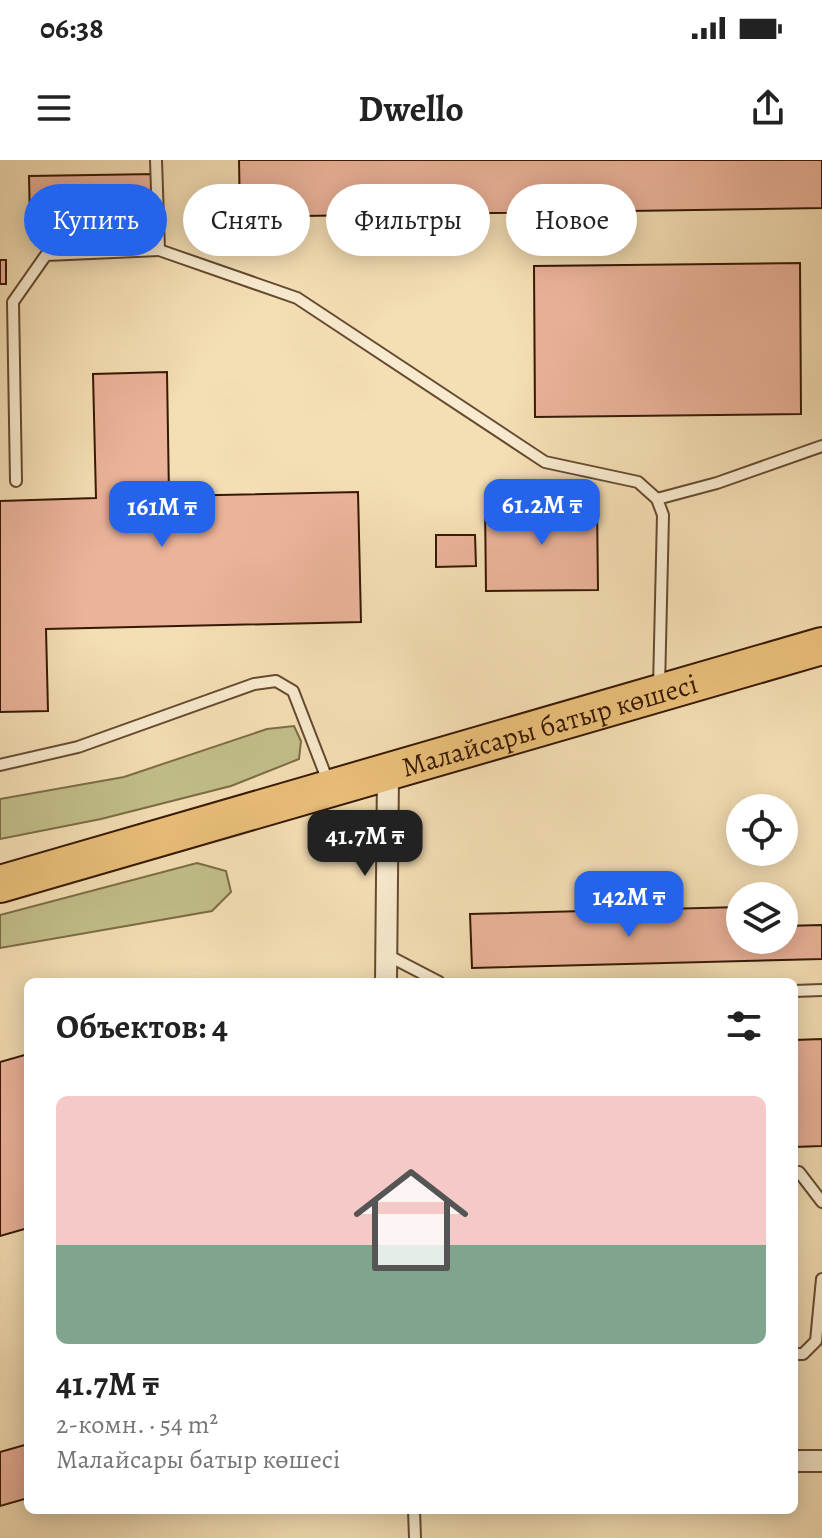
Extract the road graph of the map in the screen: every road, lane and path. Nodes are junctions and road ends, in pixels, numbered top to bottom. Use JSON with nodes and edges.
{"nodes":[{"id":1,"x":156,"y":160,"type":"edge"},
{"id":2,"x":157,"y":184,"type":"edge"},
{"id":3,"x":167,"y":253,"type":"edge"},
{"id":4,"x":45,"y":256,"type":"edge"},
{"id":5,"x":822,"y":446,"type":"edge"},
{"id":6,"x":16,"y":481,"type":"dead end"},
{"id":7,"x":657,"y":499,"type":"junction"},
{"id":8,"x":822,"y":646,"type":"edge"},
{"id":9,"x":659,"y":694,"type":"junction"},
{"id":10,"x":0,"y":765,"type":"edge"},
{"id":11,"x":388,"y":774,"type":"junction"},
{"id":12,"x":331,"y":790,"type":"junction"},
{"id":13,"x":0,"y":884,"type":"edge"},
{"id":14,"x":387,"y":955,"type":"junction"},
{"id":15,"x":386,"y":978,"type":"edge"},
{"id":16,"x":431,"y":978,"type":"edge"},
{"id":17,"x":822,"y":990,"type":"edge"},
{"id":18,"x":798,"y":991,"type":"edge"},
{"id":19,"x":798,"y":1172,"type":"edge"},
{"id":20,"x":822,"y":1202,"type":"edge"},
{"id":21,"x":822,"y":1279,"type":"edge"},
{"id":22,"x":798,"y":1354,"type":"edge"},
{"id":23,"x":798,"y":1461,"type":"edge"},
{"id":24,"x":822,"y":1461,"type":"edge"},
{"id":25,"x":414,"y":1514,"type":"edge"},
{"id":26,"x":415,"y":1538,"type":"edge"}],
"edges":[{"from":1,"to":2,"type":"lane"},
{"from":3,"to":7,"type":"lane"},
{"from":4,"to":6,"type":"lane"},
{"from":5,"to":7,"type":"lane"},
{"from":7,"to":9,"type":"lane"},
{"from":8,"to":9,"type":"highway","name":"Малайсары батыр көшесі"},
{"from":9,"to":11,"type":"highway","name":"Малайсары батыр көшесі"},
{"from":10,"to":12,"type":"lane"},
{"from":11,"to":12,"type":"highway","name":"Малайсары батыр көшесі"},
{"from":11,"to":14,"type":"street"},
{"from":12,"to":13,"type":"highway","name":"Малайсары батыр көшесі"},
{"from":14,"to":15,"type":"street"},
{"from":14,"to":16,"type":"lane"},
{"from":17,"to":18,"type":"lane"},
{"from":19,"to":20,"type":"lane"},
{"from":21,"to":22,"type":"lane"},
{"from":23,"to":24,"type":"street"},
{"from":25,"to":26,"type":"lane"}]}
